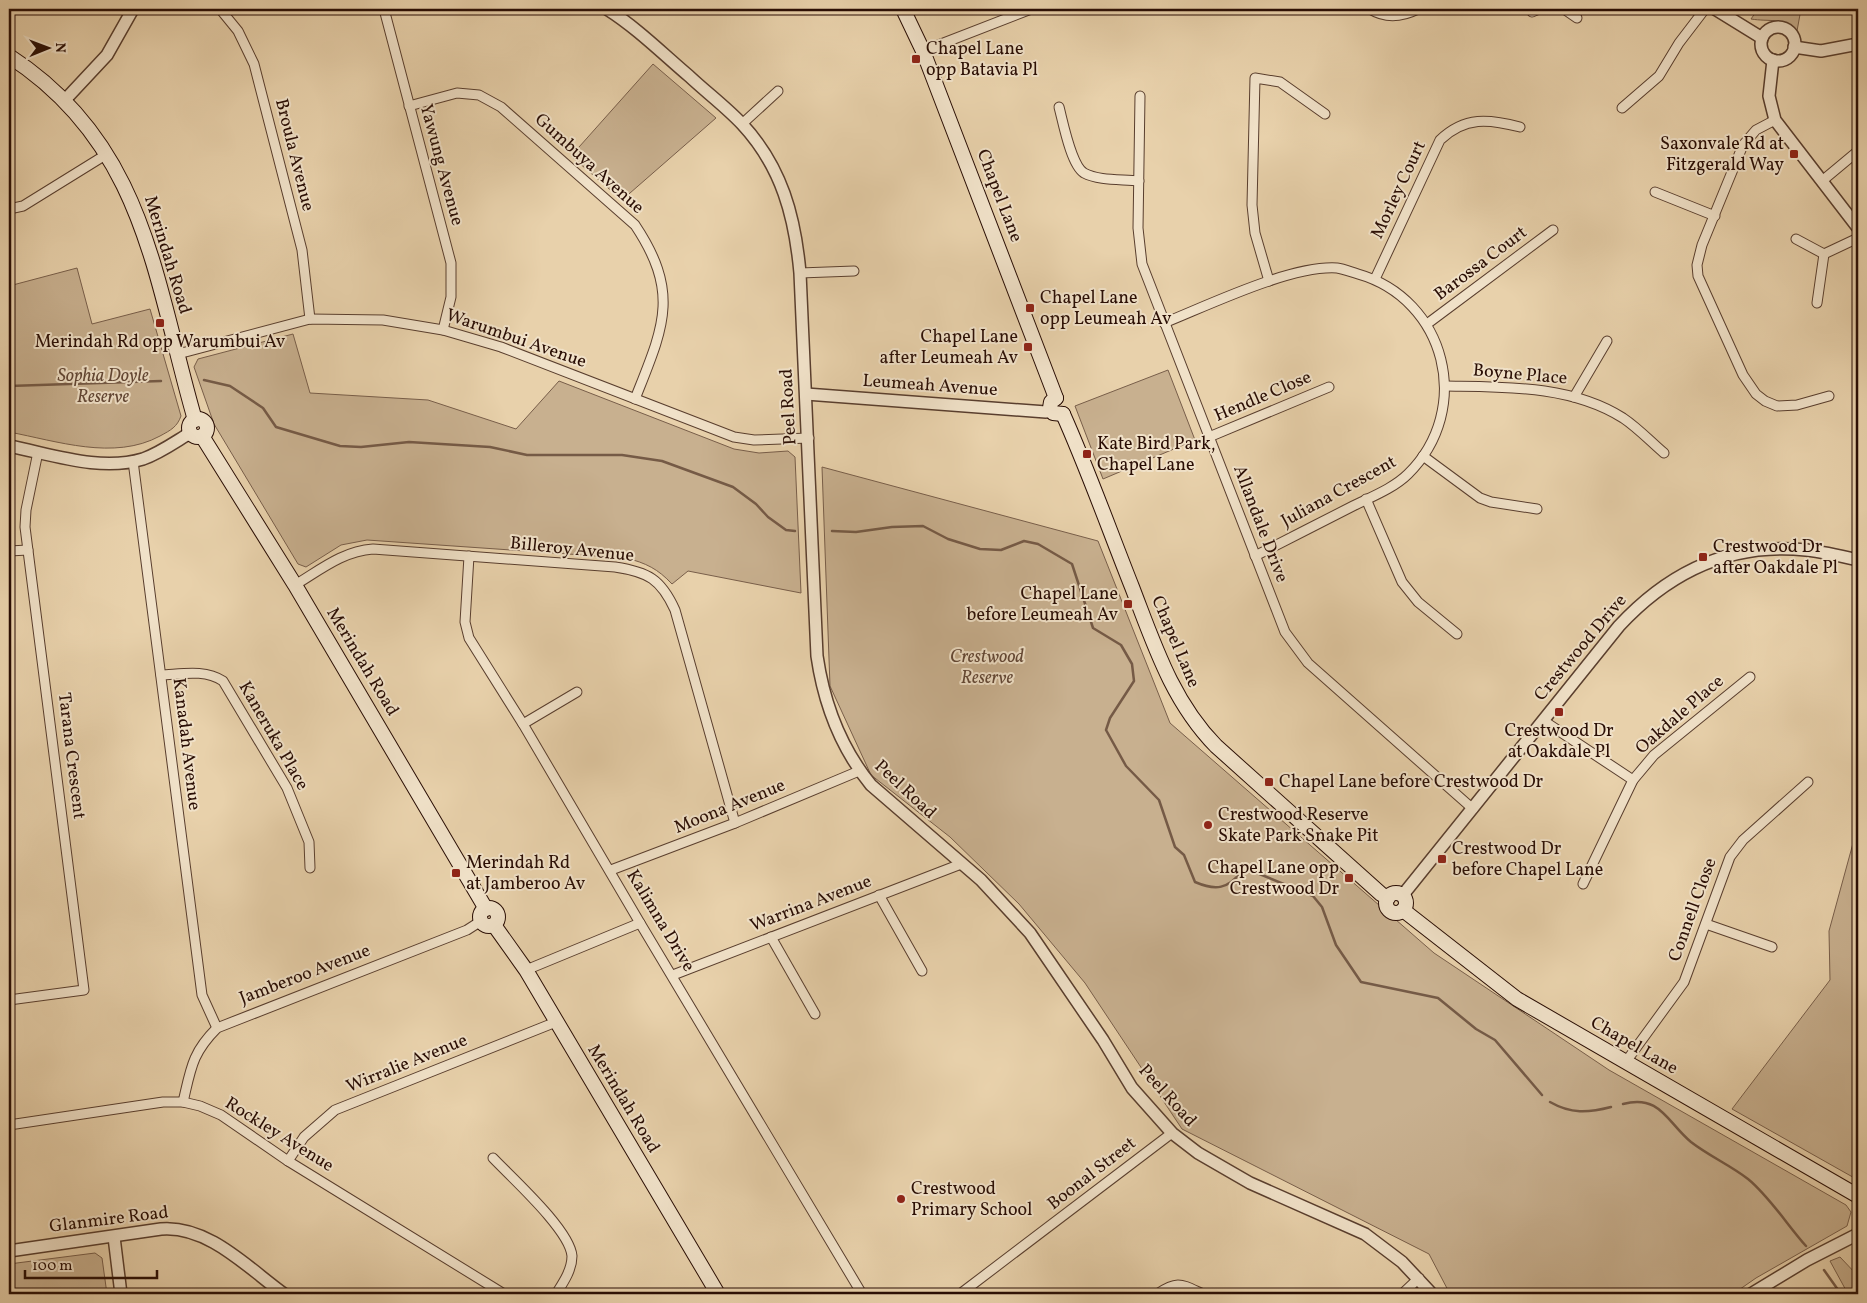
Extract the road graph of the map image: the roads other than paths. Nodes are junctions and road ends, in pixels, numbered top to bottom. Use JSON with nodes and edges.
{"nodes":[{"id":1,"x":133,"y":9,"type":"edge"},
{"id":2,"x":220,"y":9,"type":"edge"},
{"id":3,"x":384,"y":9,"type":"edge"},
{"id":4,"x":607,"y":9,"type":"edge"},
{"id":5,"x":903,"y":9,"type":"edge"},
{"id":6,"x":1031,"y":9,"type":"edge"},
{"id":7,"x":1370,"y":9,"type":"edge"},
{"id":8,"x":1418,"y":9,"type":"edge"},
{"id":9,"x":1564,"y":9,"type":"edge"},
{"id":10,"x":1705,"y":9,"type":"edge"},
{"id":11,"x":1715,"y":9,"type":"edge"},
{"id":12,"x":1577,"y":18,"type":"dead end"},
{"id":13,"x":1762,"y":38,"type":"junction"},
{"id":14,"x":1858,"y":44,"type":"edge"},
{"id":15,"x":1794,"y":47,"type":"junction"},
{"id":16,"x":923,"y":51,"type":"junction"},
{"id":17,"x":9,"y":56,"type":"edge"},
{"id":18,"x":1773,"y":60,"type":"junction"},
{"id":19,"x":778,"y":91,"type":"dead end"},
{"id":20,"x":1140,"y":96,"type":"dead end"},
{"id":21,"x":64,"y":101,"type":"junction"},
{"id":22,"x":409,"y":106,"type":"junction"},
{"id":23,"x":1059,"y":107,"type":"dead end"},
{"id":24,"x":1622,"y":108,"type":"dead end"},
{"id":25,"x":1325,"y":114,"type":"dead end"},
{"id":26,"x":1775,"y":120,"type":"junction"},
{"id":27,"x":742,"y":124,"type":"junction"},
{"id":28,"x":1520,"y":127,"type":"dead end"},
{"id":29,"x":1858,"y":151,"type":"edge"},
{"id":30,"x":107,"y":154,"type":"junction"},
{"id":31,"x":1139,"y":181,"type":"junction"},
{"id":32,"x":1822,"y":181,"type":"junction"},
{"id":33,"x":1655,"y":192,"type":"dead end"},
{"id":34,"x":9,"y":209,"type":"edge"},
{"id":35,"x":1715,"y":216,"type":"junction"},
{"id":36,"x":1858,"y":228,"type":"edge"},
{"id":37,"x":1554,"y":230,"type":"dead end"},
{"id":38,"x":1858,"y":238,"type":"edge"},
{"id":39,"x":1796,"y":239,"type":"dead end"},
{"id":40,"x":1824,"y":254,"type":"junction"},
{"id":41,"x":854,"y":271,"type":"dead end"},
{"id":42,"x":800,"y":273,"type":"junction"},
{"id":43,"x":1375,"y":279,"type":"junction"},
{"id":44,"x":1269,"y":281,"type":"junction"},
{"id":45,"x":1817,"y":303,"type":"dead end"},
{"id":46,"x":310,"y":319,"type":"junction"},
{"id":47,"x":1164,"y":323,"type":"junction"},
{"id":48,"x":1427,"y":324,"type":"junction"},
{"id":49,"x":444,"y":330,"type":"junction"},
{"id":50,"x":1607,"y":341,"type":"dead end"},
{"id":51,"x":178,"y":354,"type":"junction"},
{"id":52,"x":1446,"y":386,"type":"junction"},
{"id":53,"x":1329,"y":387,"type":"dead end"},
{"id":54,"x":806,"y":394,"type":"junction"},
{"id":55,"x":1829,"y":396,"type":"dead end"},
{"id":56,"x":1574,"y":397,"type":"junction"},
{"id":57,"x":635,"y":399,"type":"junction"},
{"id":58,"x":1057,"y":407,"type":"junction"},
{"id":59,"x":196,"y":430,"type":"junction"},
{"id":60,"x":1208,"y":437,"type":"junction"},
{"id":61,"x":809,"y":438,"type":"junction"},
{"id":62,"x":9,"y":446,"type":"edge"},
{"id":63,"x":38,"y":452,"type":"junction"},
{"id":64,"x":1664,"y":453,"type":"dead end"},
{"id":65,"x":1423,"y":456,"type":"junction"},
{"id":66,"x":133,"y":461,"type":"junction"},
{"id":67,"x":1366,"y":499,"type":"junction"},
{"id":68,"x":1537,"y":509,"type":"dead end"},
{"id":69,"x":28,"y":550,"type":"junction"},
{"id":70,"x":9,"y":551,"type":"edge"},
{"id":71,"x":469,"y":556,"type":"junction"},
{"id":72,"x":1255,"y":556,"type":"junction"},
{"id":73,"x":1858,"y":560,"type":"edge"},
{"id":74,"x":295,"y":585,"type":"junction"},
{"id":75,"x":1457,"y":634,"type":"dead end"},
{"id":76,"x":161,"y":675,"type":"junction"},
{"id":77,"x":1750,"y":677,"type":"dead end"},
{"id":78,"x":577,"y":692,"type":"dead end"},
{"id":79,"x":1544,"y":720,"type":"junction"},
{"id":80,"x":523,"y":724,"type":"junction"},
{"id":81,"x":859,"y":772,"type":"junction"},
{"id":82,"x":1633,"y":780,"type":"junction"},
{"id":83,"x":1808,"y":782,"type":"dead end"},
{"id":84,"x":1473,"y":808,"type":"junction"},
{"id":85,"x":736,"y":823,"type":"junction"},
{"id":86,"x":961,"y":864,"type":"junction"},
{"id":87,"x":310,"y":868,"type":"dead end"},
{"id":88,"x":611,"y":870,"type":"junction"},
{"id":89,"x":1583,"y":884,"type":"dead end"},
{"id":90,"x":879,"y":895,"type":"junction"},
{"id":91,"x":1403,"y":903,"type":"junction"},
{"id":92,"x":487,"y":918,"type":"junction"},
{"id":93,"x":640,"y":923,"type":"junction"},
{"id":94,"x":1706,"y":924,"type":"junction"},
{"id":95,"x":771,"y":937,"type":"junction"},
{"id":96,"x":1772,"y":947,"type":"dead end"},
{"id":97,"x":526,"y":970,"type":"junction"},
{"id":98,"x":922,"y":971,"type":"dead end"},
{"id":99,"x":673,"y":975,"type":"junction"},
{"id":100,"x":9,"y":1000,"type":"edge"},
{"id":101,"x":815,"y":1014,"type":"dead end"},
{"id":102,"x":556,"y":1022,"type":"junction"},
{"id":103,"x":217,"y":1028,"type":"junction"},
{"id":104,"x":1625,"y":1063,"type":"junction"},
{"id":105,"x":183,"y":1102,"type":"junction"},
{"id":106,"x":9,"y":1125,"type":"edge"},
{"id":107,"x":1172,"y":1133,"type":"junction"},
{"id":108,"x":493,"y":1158,"type":"dead end"},
{"id":109,"x":288,"y":1160,"type":"junction"},
{"id":110,"x":1855,"y":1195,"type":"edge"},
{"id":111,"x":1858,"y":1206,"type":"edge"},
{"id":112,"x":1858,"y":1232,"type":"edge"},
{"id":113,"x":114,"y":1237,"type":"junction"},
{"id":114,"x":9,"y":1250,"type":"edge"},
{"id":115,"x":1419,"y":1278,"type":"junction"},
{"id":116,"x":121,"y":1294,"type":"edge"},
{"id":117,"x":284,"y":1294,"type":"edge"},
{"id":118,"x":504,"y":1294,"type":"edge"},
{"id":119,"x":556,"y":1294,"type":"edge"},
{"id":120,"x":718,"y":1294,"type":"edge"},
{"id":121,"x":862,"y":1294,"type":"edge"},
{"id":122,"x":960,"y":1294,"type":"edge"},
{"id":123,"x":1157,"y":1294,"type":"edge"},
{"id":124,"x":1203,"y":1294,"type":"edge"},
{"id":125,"x":1402,"y":1294,"type":"edge"},
{"id":126,"x":1432,"y":1294,"type":"edge"},
{"id":127,"x":1751,"y":1294,"type":"edge"}],
"edges":[{"from":1,"to":21,"type":"street"},
{"from":2,"to":46,"type":"street","name":"Broula Avenue"},
{"from":3,"to":22,"type":"street","name":"Yawung Avenue"},
{"from":4,"to":27,"type":"street","name":"Peel Road"},
{"from":5,"to":16,"type":"main road","name":"Chapel Lane"},
{"from":6,"to":16,"type":"street"},
{"from":7,"to":8,"type":"street"},
{"from":9,"to":12,"type":"street"},
{"from":10,"to":24,"type":"street"},
{"from":11,"to":13,"type":"street"},
{"from":13,"to":15,"type":"street"},
{"from":13,"to":18,"type":"street"},
{"from":14,"to":15,"type":"street"},
{"from":15,"to":18,"type":"street"},
{"from":16,"to":58,"type":"main road","name":"Chapel Lane"},
{"from":17,"to":21,"type":"main road","name":"Merindah Road"},
{"from":18,"to":26,"type":"street"},
{"from":19,"to":27,"type":"street"},
{"from":20,"to":31,"type":"street","name":"Allandale Drive"},
{"from":21,"to":30,"type":"main road","name":"Merindah Road"},
{"from":22,"to":49,"type":"street","name":"Yawung Avenue"},
{"from":22,"to":57,"type":"street","name":"Gumbuya Avenue"},
{"from":23,"to":31,"type":"street"},
{"from":25,"to":44,"type":"street"},
{"from":26,"to":32,"type":"street"},
{"from":26,"to":35,"type":"street"},
{"from":27,"to":42,"type":"street","name":"Peel Road"},
{"from":28,"to":43,"type":"street","name":"Morley Court"},
{"from":29,"to":32,"type":"street"},
{"from":30,"to":34,"type":"street"},
{"from":30,"to":51,"type":"main road","name":"Merindah Road"},
{"from":31,"to":47,"type":"street","name":"Allandale Drive"},
{"from":32,"to":36,"type":"street"},
{"from":33,"to":35,"type":"street"},
{"from":35,"to":55,"type":"street"},
{"from":37,"to":48,"type":"street","name":"Barossa Court"},
{"from":38,"to":40,"type":"street"},
{"from":39,"to":40,"type":"street"},
{"from":40,"to":45,"type":"street"},
{"from":41,"to":42,"type":"street"},
{"from":42,"to":54,"type":"street","name":"Peel Road"},
{"from":43,"to":44,"type":"street","name":"Juliana Crescent"},
{"from":43,"to":48,"type":"street","name":"Juliana Crescent"},
{"from":44,"to":47,"type":"street","name":"Juliana Crescent"},
{"from":46,"to":49,"type":"street","name":"Warumbui Avenue"},
{"from":46,"to":51,"type":"street","name":"Warumbui Avenue"},
{"from":47,"to":60,"type":"street","name":"Allandale Drive"},
{"from":48,"to":52,"type":"street","name":"Juliana Crescent"},
{"from":49,"to":57,"type":"street","name":"Warumbui Avenue"},
{"from":50,"to":56,"type":"street"},
{"from":51,"to":59,"type":"main road","name":"Merindah Road"},
{"from":52,"to":56,"type":"street","name":"Boyne Place"},
{"from":52,"to":65,"type":"street","name":"Juliana Crescent"},
{"from":53,"to":60,"type":"street","name":"Hendle Close"},
{"from":54,"to":58,"type":"street","name":"Leumeah Avenue"},
{"from":54,"to":61,"type":"street","name":"Peel Road"},
{"from":56,"to":64,"type":"street","name":"Boyne Place"},
{"from":57,"to":61,"type":"street","name":"Warumbui Avenue"},
{"from":58,"to":91,"type":"main road","name":"Chapel Lane"},
{"from":59,"to":66,"type":"street"},
{"from":59,"to":74,"type":"main road","name":"Merindah Road"},
{"from":60,"to":72,"type":"street","name":"Allandale Drive"},
{"from":61,"to":81,"type":"street","name":"Peel Road"},
{"from":62,"to":63,"type":"street"},
{"from":63,"to":66,"type":"street"},
{"from":63,"to":69,"type":"street","name":"Tarana Crescent"},
{"from":65,"to":67,"type":"street","name":"Juliana Crescent"},
{"from":65,"to":68,"type":"street"},
{"from":66,"to":76,"type":"street","name":"Kanadah Avenue"},
{"from":67,"to":72,"type":"street","name":"Juliana Crescent"},
{"from":67,"to":75,"type":"street"},
{"from":69,"to":70,"type":"street"},
{"from":69,"to":100,"type":"street","name":"Tarana Crescent"},
{"from":71,"to":74,"type":"street","name":"Billeroy Avenue"},
{"from":71,"to":80,"type":"street","name":"Kalimna Drive"},
{"from":71,"to":85,"type":"street","name":"Billeroy Avenue"},
{"from":72,"to":84,"type":"street","name":"Allandale Drive"},
{"from":73,"to":79,"type":"street","name":"Crestwood Drive"},
{"from":74,"to":92,"type":"main road","name":"Merindah Road"},
{"from":76,"to":87,"type":"street","name":"Kaneruka Place"},
{"from":76,"to":103,"type":"street","name":"Kanadah Avenue"},
{"from":77,"to":82,"type":"street","name":"Oakdale Place"},
{"from":78,"to":80,"type":"street"},
{"from":79,"to":82,"type":"street","name":"Oakdale Place"},
{"from":79,"to":84,"type":"street","name":"Crestwood Drive"},
{"from":80,"to":88,"type":"street","name":"Kalimna Drive"},
{"from":81,"to":85,"type":"street","name":"Moona Avenue"},
{"from":81,"to":86,"type":"street","name":"Peel Road"},
{"from":82,"to":89,"type":"street","name":"Oakdale Place"},
{"from":83,"to":94,"type":"street","name":"Connell Close"},
{"from":84,"to":91,"type":"street","name":"Crestwood Drive"},
{"from":85,"to":88,"type":"street","name":"Moona Avenue"},
{"from":86,"to":90,"type":"street","name":"Warrina Avenue"},
{"from":86,"to":107,"type":"street","name":"Peel Road"},
{"from":88,"to":93,"type":"street","name":"Kalimna Drive"},
{"from":90,"to":95,"type":"street","name":"Warrina Avenue"},
{"from":90,"to":98,"type":"street"},
{"from":91,"to":104,"type":"main road","name":"Chapel Lane"},
{"from":92,"to":97,"type":"main road","name":"Merindah Road"},
{"from":92,"to":103,"type":"street","name":"Jamberoo Avenue"},
{"from":93,"to":97,"type":"street"},
{"from":93,"to":99,"type":"street","name":"Kalimna Drive"},
{"from":94,"to":96,"type":"street"},
{"from":94,"to":104,"type":"street","name":"Connell Close"},
{"from":95,"to":99,"type":"street","name":"Warrina Avenue"},
{"from":95,"to":101,"type":"street"},
{"from":97,"to":102,"type":"main road","name":"Merindah Road"},
{"from":99,"to":121,"type":"street","name":"Kalimna Drive"},
{"from":102,"to":109,"type":"street","name":"Wirralie Avenue"},
{"from":102,"to":120,"type":"main road","name":"Merindah Road"},
{"from":103,"to":105,"type":"street","name":"Jamberoo Avenue"},
{"from":104,"to":110,"type":"main road","name":"Chapel Lane"},
{"from":105,"to":106,"type":"street","name":"Rockley Avenue"},
{"from":105,"to":109,"type":"street","name":"Rockley Avenue"},
{"from":107,"to":115,"type":"street","name":"Peel Road"},
{"from":107,"to":122,"type":"street","name":"Boonal Street"},
{"from":108,"to":119,"type":"street"},
{"from":109,"to":118,"type":"street","name":"Rockley Avenue"},
{"from":110,"to":111,"type":"street"},
{"from":112,"to":127,"type":"street"},
{"from":113,"to":114,"type":"street","name":"Glanmire Road"},
{"from":113,"to":116,"type":"street"},
{"from":113,"to":117,"type":"street","name":"Glanmire Road"},
{"from":115,"to":125,"type":"street"},
{"from":115,"to":126,"type":"street","name":"Peel Road"},
{"from":123,"to":124,"type":"street"}]}
